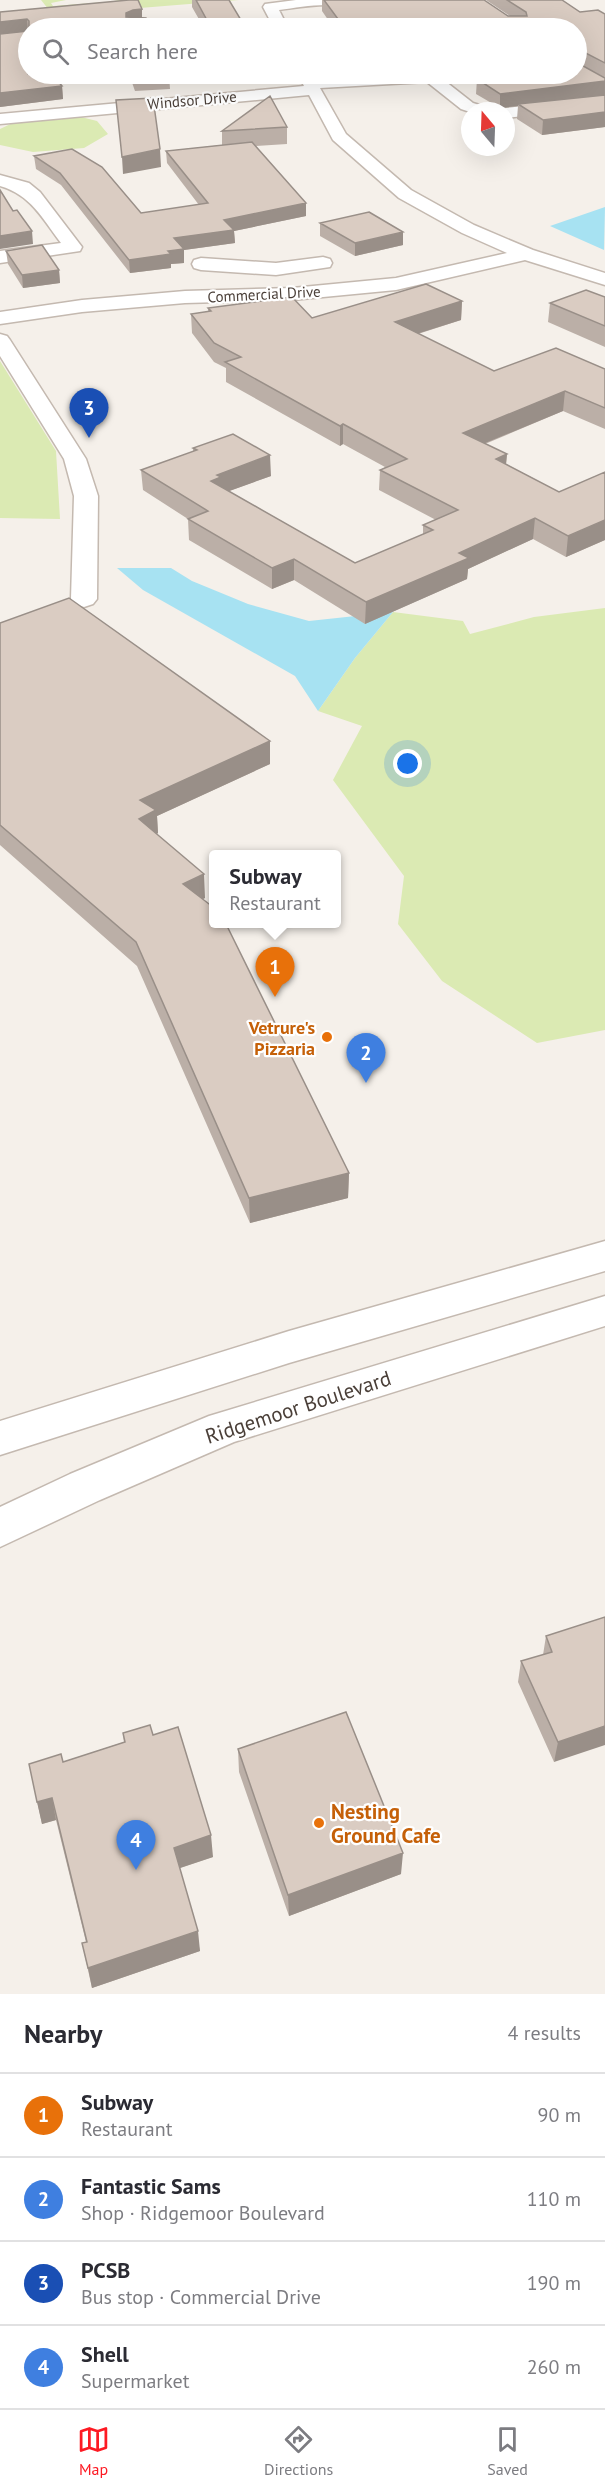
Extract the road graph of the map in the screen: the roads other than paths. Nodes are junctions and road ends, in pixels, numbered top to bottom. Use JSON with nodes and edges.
{"nodes":[{"id":1,"x":431,"y":0,"type":"edge"},
{"id":2,"x":375,"y":3,"type":"junction"},
{"id":3,"x":276,"y":18,"type":"edge"},
{"id":4,"x":386,"y":18,"type":"edge"},
{"id":5,"x":197,"y":84,"type":"edge"},
{"id":6,"x":296,"y":84,"type":"edge"},
{"id":7,"x":310,"y":84,"type":"edge"},
{"id":8,"x":441,"y":84,"type":"edge"},
{"id":9,"x":203,"y":98,"type":"junction"},
{"id":10,"x":0,"y":101,"type":"edge"},
{"id":11,"x":462,"y":102,"type":"edge"},
{"id":12,"x":605,"y":102,"type":"edge"},
{"id":13,"x":515,"y":112,"type":"edge"},
{"id":14,"x":5,"y":118,"type":"edge"},
{"id":15,"x":0,"y":180,"type":"edge"},
{"id":16,"x":526,"y":254,"type":"junction"},
{"id":17,"x":0,"y":257,"type":"edge"},
{"id":18,"x":323,"y":263,"type":"dead end"},
{"id":19,"x":201,"y":264,"type":"dead end"},
{"id":20,"x":247,"y":268,"type":"junction"},
{"id":21,"x":605,"y":279,"type":"edge"},
{"id":22,"x":251,"y":295,"type":"junction"},
{"id":23,"x":0,"y":318,"type":"edge"},
{"id":24,"x":0,"y":340,"type":"edge"},
{"id":25,"x":84,"y":599,"type":"dead end"},
{"id":26,"x":605,"y":1256,"type":"edge"},
{"id":27,"x":605,"y":1311,"type":"edge"},
{"id":28,"x":0,"y":1438,"type":"edge"},
{"id":29,"x":0,"y":1528,"type":"edge"}],
"edges":[{"from":1,"to":2,"type":"street"},
{"from":2,"to":3,"type":"street"},
{"from":2,"to":4,"type":"street"},
{"from":5,"to":9,"type":"street"},
{"from":6,"to":9,"type":"street","name":"Windsor Drive"},
{"from":7,"to":16,"type":"street"},
{"from":8,"to":11,"type":"street"},
{"from":9,"to":14,"type":"street","name":"Windsor Drive"},
{"from":10,"to":14,"type":"street"},
{"from":12,"to":13,"type":"street"},
{"from":15,"to":17,"type":"street"},
{"from":16,"to":21,"type":"street"},
{"from":16,"to":22,"type":"street","name":"Commercial Drive"},
{"from":18,"to":20,"type":"street"},
{"from":19,"to":20,"type":"street"},
{"from":20,"to":22,"type":"street"},
{"from":22,"to":23,"type":"street","name":"Commercial Drive"},
{"from":24,"to":25,"type":"street"},
{"from":26,"to":28,"type":"street"},
{"from":27,"to":29,"type":"street","name":"Ridgemoor Boulevard"}]}
